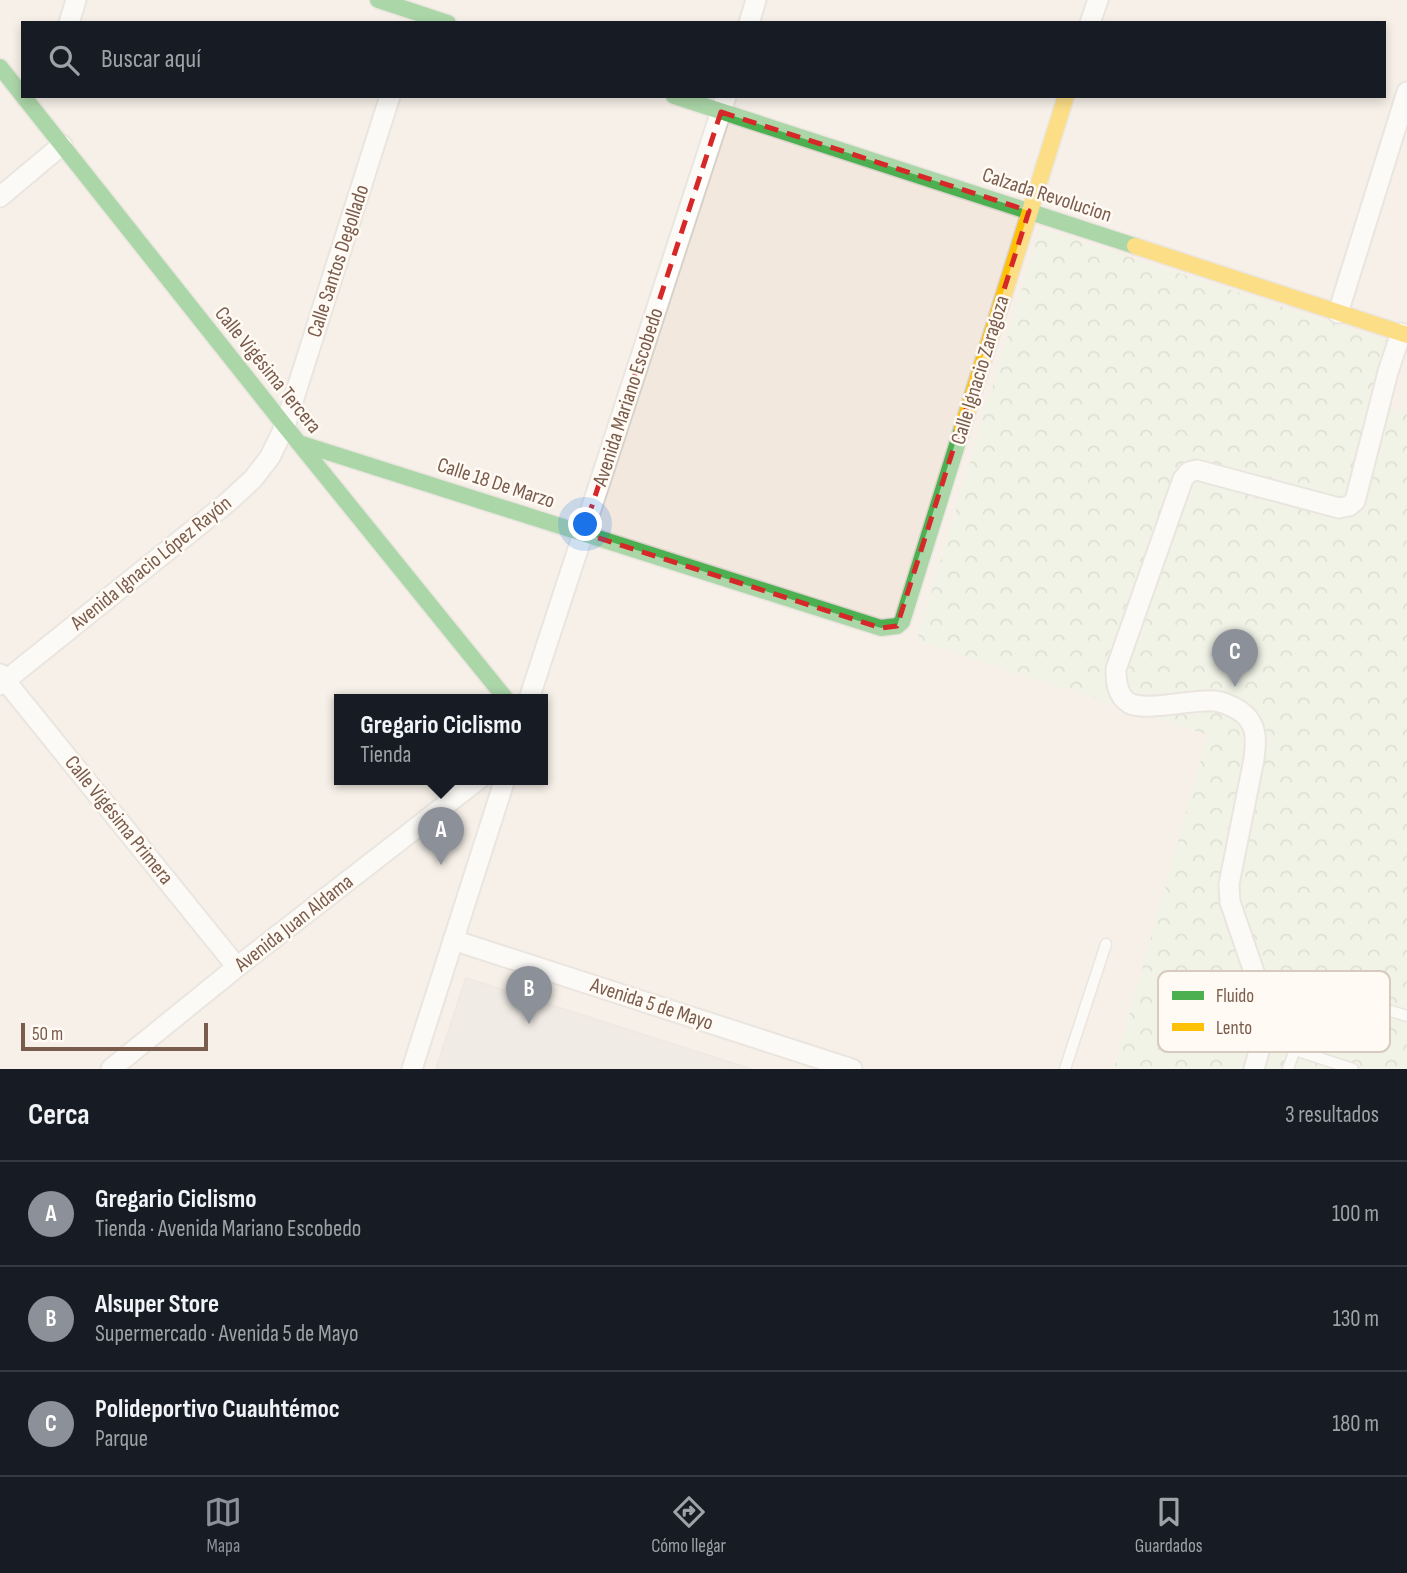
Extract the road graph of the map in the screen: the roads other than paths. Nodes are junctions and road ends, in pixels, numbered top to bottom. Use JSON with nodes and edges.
{"nodes":[{"id":1,"x":76,"y":0,"type":"edge"},
{"id":2,"x":378,"y":0,"type":"edge"},
{"id":3,"x":756,"y":0,"type":"edge"},
{"id":4,"x":1098,"y":0,"type":"edge"},
{"id":5,"x":417,"y":12,"type":"edge"},
{"id":6,"x":70,"y":21,"type":"edge"},
{"id":7,"x":442,"y":21,"type":"edge"},
{"id":8,"x":750,"y":21,"type":"edge"},
{"id":9,"x":1091,"y":21,"type":"edge"},
{"id":10,"x":0,"y":67,"type":"edge"},
{"id":11,"x":1407,"y":92,"type":"edge"},
{"id":12,"x":21,"y":94,"type":"edge"},
{"id":13,"x":24,"y":98,"type":"edge"},
{"id":14,"x":45,"y":98,"type":"edge"},
{"id":15,"x":389,"y":98,"type":"edge"},
{"id":16,"x":686,"y":98,"type":"edge"},
{"id":17,"x":1065,"y":98,"type":"edge"},
{"id":18,"x":724,"y":104,"type":"edge"},
{"id":19,"x":39,"y":118,"type":"junction"},
{"id":20,"x":62,"y":145,"type":"junction"},
{"id":21,"x":0,"y":197,"type":"edge"},
{"id":22,"x":1029,"y":211,"type":"junction"},
{"id":23,"x":1338,"y":313,"type":"junction"},
{"id":24,"x":1404,"y":334,"type":"edge"},
{"id":25,"x":285,"y":426,"type":"junction"},
{"id":26,"x":299,"y":443,"type":"junction"},
{"id":27,"x":583,"y":533,"type":"junction"},
{"id":28,"x":881,"y":628,"type":"joint"},
{"id":29,"x":2,"y":680,"type":"edge"},
{"id":30,"x":502,"y":694,"type":"edge"},
{"id":31,"x":531,"y":694,"type":"edge"},
{"id":32,"x":471,"y":785,"type":"edge"},
{"id":33,"x":503,"y":785,"type":"edge"},
{"id":34,"x":453,"y":940,"type":"junction"},
{"id":35,"x":1106,"y":944,"type":"dead end"},
{"id":36,"x":237,"y":967,"type":"junction"},
{"id":37,"x":1254,"y":971,"type":"edge"},
{"id":38,"x":1390,"y":1011,"type":"edge"},
{"id":39,"x":1407,"y":1016,"type":"edge"},
{"id":40,"x":1259,"y":1052,"type":"edge"},
{"id":41,"x":1294,"y":1052,"type":"edge"},
{"id":42,"x":1301,"y":1052,"type":"edge"},
{"id":43,"x":111,"y":1069,"type":"edge"},
{"id":44,"x":412,"y":1069,"type":"edge"},
{"id":45,"x":852,"y":1069,"type":"edge"},
{"id":46,"x":1065,"y":1069,"type":"edge"},
{"id":47,"x":1254,"y":1069,"type":"edge"},
{"id":48,"x":1288,"y":1069,"type":"edge"},
{"id":49,"x":1353,"y":1069,"type":"edge"}],
"edges":[{"from":1,"to":6,"type":"street"},
{"from":2,"to":5,"type":"street"},
{"from":3,"to":8,"type":"street"},
{"from":4,"to":9,"type":"street"},
{"from":5,"to":7,"type":"street"},
{"from":10,"to":12,"type":"street","name":"Calle Vigésima Tercera"},
{"from":11,"to":23,"type":"street"},
{"from":13,"to":19,"type":"street","name":"Calle Vigésima Tercera"},
{"from":14,"to":19,"type":"street"},
{"from":15,"to":25,"type":"street","name":"Calle Santos Degollado"},
{"from":16,"to":18,"type":"street","name":"Calzada Revolucion"},
{"from":17,"to":22,"type":"street","name":"Calle Ignacio Zaragoza"},
{"from":18,"to":22,"type":"street","name":"Calzada Revolucion"},
{"from":18,"to":27,"type":"street","name":"Avenida Mariano Escobedo"},
{"from":19,"to":20,"type":"street","name":"Calle Vigésima Tercera"},
{"from":20,"to":21,"type":"street"},
{"from":20,"to":25,"type":"street","name":"Calle Vigésima Tercera"},
{"from":22,"to":23,"type":"street","name":"Calzada Revolucion"},
{"from":22,"to":28,"type":"street","name":"Calle Ignacio Zaragoza"},
{"from":23,"to":24,"type":"street","name":"Calzada Revolucion"},
{"from":24,"to":37,"type":"street"},
{"from":25,"to":26,"type":"street","name":"Calle Vigésima Tercera"},
{"from":25,"to":29,"type":"street","name":"Avenida Ignacio López Rayón"},
{"from":26,"to":27,"type":"street","name":"Calle 18 De Marzo"},
{"from":26,"to":30,"type":"street","name":"Calle Vigésima Tercera"},
{"from":27,"to":28,"type":"street","name":"Calle 18 De Marzo"},
{"from":27,"to":31,"type":"street","name":"Avenida Mariano Escobedo"},
{"from":29,"to":36,"type":"street","name":"Calle Vigésima Primera"},
{"from":32,"to":36,"type":"street","name":"Avenida Juan Aldama"},
{"from":33,"to":34,"type":"street"},
{"from":34,"to":44,"type":"street"},
{"from":34,"to":45,"type":"street","name":"Avenida 5 de Mayo"},
{"from":35,"to":46,"type":"lane"},
{"from":36,"to":43,"type":"street","name":"Avenida Juan Aldama"},
{"from":38,"to":39,"type":"lane"},
{"from":40,"to":47,"type":"street"},
{"from":41,"to":48,"type":"lane"},
{"from":42,"to":49,"type":"lane"}]}
